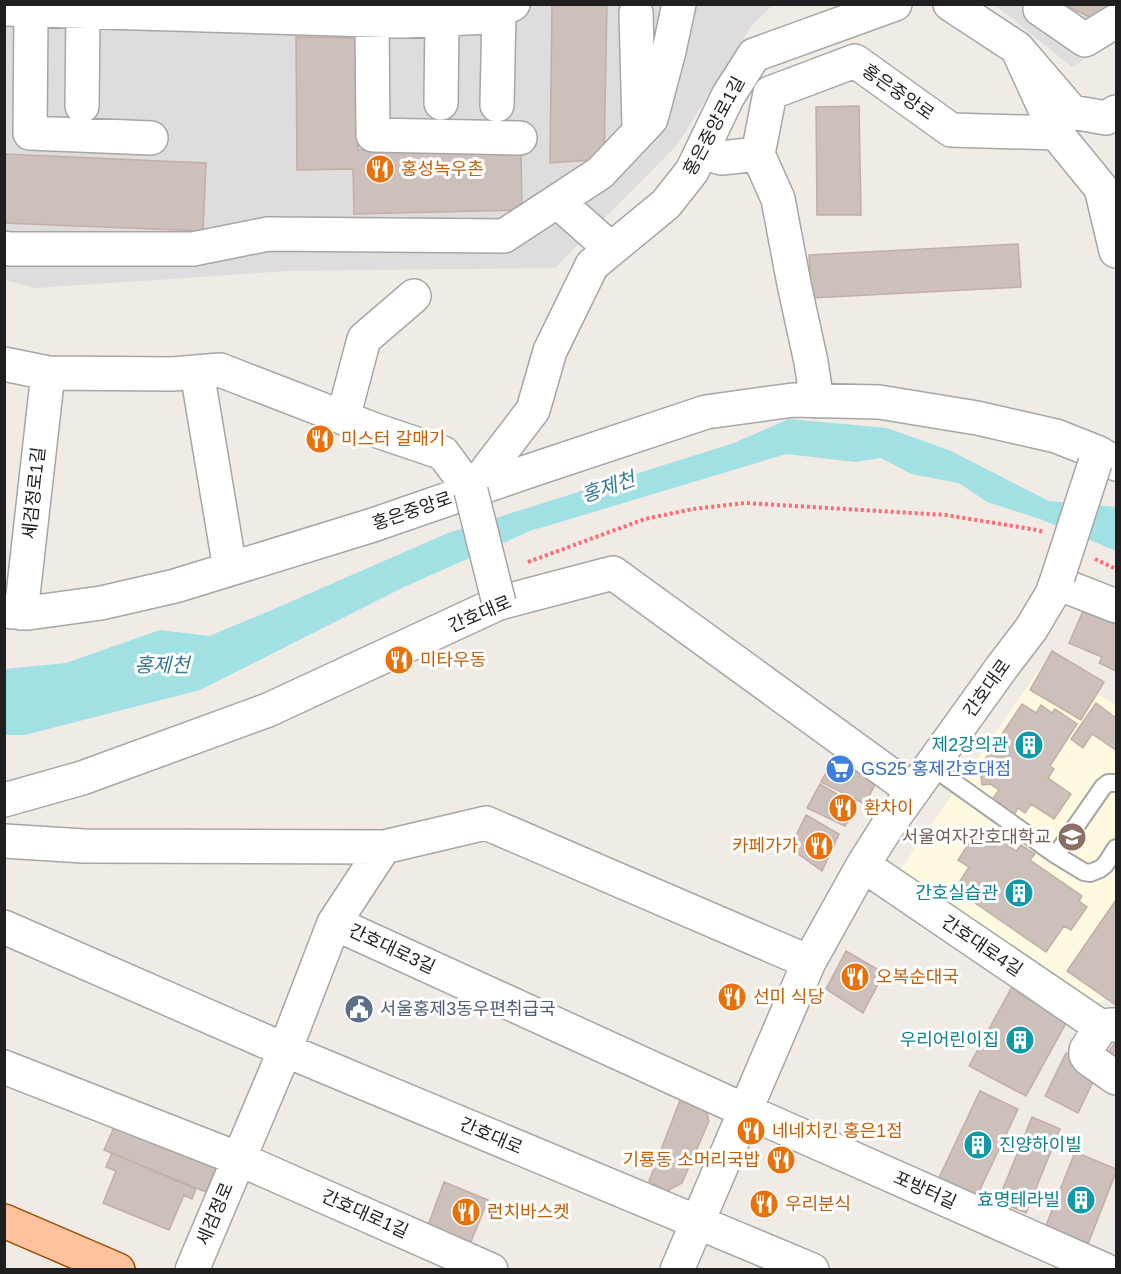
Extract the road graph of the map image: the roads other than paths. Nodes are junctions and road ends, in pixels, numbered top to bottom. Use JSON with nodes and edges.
{"nodes":[{"id":1,"x":679,"y":4,"type":"edge"},
{"id":2,"x":895,"y":4,"type":"edge"},
{"id":3,"x":950,"y":4,"type":"edge"},
{"id":4,"x":21,"y":8,"type":"edge"},
{"id":5,"x":506,"y":8,"type":"edge"},
{"id":6,"x":1040,"y":9,"type":"dead end"},
{"id":7,"x":82,"y":11,"type":"junction"},
{"id":8,"x":292,"y":11,"type":"edge"},
{"id":9,"x":636,"y":13,"type":"dead end"},
{"id":10,"x":442,"y":19,"type":"junction"},
{"id":11,"x":372,"y":20,"type":"junction"},
{"id":12,"x":1116,"y":21,"type":"edge"},
{"id":13,"x":1017,"y":48,"type":"junction"},
{"id":14,"x":441,"y":103,"type":"dead end"},
{"id":15,"x":497,"y":105,"type":"dead end"},
{"id":16,"x":82,"y":106,"type":"dead end"},
{"id":17,"x":1116,"y":112,"type":"edge"},
{"id":18,"x":639,"y":132,"type":"junction"},
{"id":19,"x":1056,"y":132,"type":"junction"},
{"id":20,"x":151,"y":138,"type":"dead end"},
{"id":21,"x":520,"y":138,"type":"dead end"},
{"id":22,"x":702,"y":152,"type":"junction"},
{"id":23,"x":758,"y":154,"type":"junction"},
{"id":24,"x":557,"y":201,"type":"junction"},
{"id":25,"x":4,"y":248,"type":"edge"},
{"id":26,"x":611,"y":249,"type":"junction"},
{"id":27,"x":1116,"y":251,"type":"edge"},
{"id":28,"x":414,"y":296,"type":"dead end"},
{"id":29,"x":4,"y":364,"type":"edge"},
{"id":30,"x":197,"y":372,"type":"junction"},
{"id":31,"x":48,"y":373,"type":"junction"},
{"id":32,"x":817,"y":401,"type":"junction"},
{"id":33,"x":343,"y":418,"type":"junction"},
{"id":34,"x":1103,"y":460,"type":"edge"},
{"id":35,"x":471,"y":491,"type":"junction"},
{"id":36,"x":230,"y":569,"type":"junction"},
{"id":37,"x":1058,"y":580,"type":"junction"},
{"id":38,"x":499,"y":603,"type":"junction"},
{"id":39,"x":1116,"y":606,"type":"edge"},
{"id":40,"x":13,"y":612,"type":"edge"},
{"id":41,"x":922,"y":778,"type":"junction"},
{"id":42,"x":1116,"y":783,"type":"edge"},
{"id":43,"x":4,"y":800,"type":"edge"},
{"id":44,"x":4,"y":841,"type":"edge"},
{"id":45,"x":384,"y":847,"type":"junction"},
{"id":46,"x":1116,"y":848,"type":"edge"},
{"id":47,"x":1056,"y":855,"type":"junction"},
{"id":48,"x":863,"y":865,"type":"junction"},
{"id":49,"x":334,"y":923,"type":"junction"},
{"id":50,"x":4,"y":927,"type":"edge"},
{"id":51,"x":809,"y":962,"type":"junction"},
{"id":52,"x":1109,"y":1026,"type":"edge"},
{"id":53,"x":285,"y":1050,"type":"junction"},
{"id":54,"x":4,"y":1067,"type":"edge"},
{"id":55,"x":1116,"y":1078,"type":"edge"},
{"id":56,"x":746,"y":1111,"type":"junction"},
{"id":57,"x":239,"y":1159,"type":"junction"},
{"id":58,"x":4,"y":1221,"type":"edge"},
{"id":59,"x":698,"y":1222,"type":"junction"},
{"id":60,"x":118,"y":1269,"type":"edge"},
{"id":61,"x":192,"y":1269,"type":"edge"},
{"id":62,"x":491,"y":1269,"type":"edge"},
{"id":63,"x":677,"y":1269,"type":"edge"},
{"id":64,"x":812,"y":1269,"type":"edge"},
{"id":65,"x":1105,"y":1269,"type":"edge"}],
"edges":[{"from":1,"to":18,"type":"street"},
{"from":2,"to":22,"type":"street","name":"홍은중앙로1길"},
{"from":3,"to":13,"type":"street"},
{"from":4,"to":7,"type":"street"},
{"from":4,"to":20,"type":"street"},
{"from":5,"to":10,"type":"street"},
{"from":5,"to":15,"type":"street"},
{"from":6,"to":12,"type":"street"},
{"from":7,"to":8,"type":"street"},
{"from":7,"to":16,"type":"street"},
{"from":8,"to":11,"type":"street"},
{"from":9,"to":18,"type":"street"},
{"from":10,"to":11,"type":"street"},
{"from":10,"to":14,"type":"street"},
{"from":11,"to":21,"type":"street"},
{"from":13,"to":17,"type":"street"},
{"from":13,"to":19,"type":"street"},
{"from":18,"to":24,"type":"street"},
{"from":19,"to":23,"type":"street","name":"홍은중앙로"},
{"from":19,"to":27,"type":"street"},
{"from":22,"to":23,"type":"street"},
{"from":22,"to":26,"type":"street","name":"홍은중앙로1길"},
{"from":23,"to":32,"type":"street"},
{"from":24,"to":25,"type":"street"},
{"from":24,"to":26,"type":"street"},
{"from":26,"to":35,"type":"street","name":"홍은중앙로1길"},
{"from":28,"to":33,"type":"street"},
{"from":29,"to":31,"type":"street"},
{"from":30,"to":31,"type":"street"},
{"from":30,"to":33,"type":"street"},
{"from":30,"to":36,"type":"street"},
{"from":31,"to":40,"type":"street","name":"세검정로1길"},
{"from":32,"to":34,"type":"street","name":"홍은중앙로"},
{"from":32,"to":35,"type":"street","name":"홍은중앙로"},
{"from":33,"to":35,"type":"street"},
{"from":34,"to":37,"type":"street","name":"간호대로","bridge":true},
{"from":35,"to":36,"type":"street","name":"홍은중앙로"},
{"from":35,"to":38,"type":"street","bridge":true},
{"from":36,"to":40,"type":"street","name":"홍은중앙로"},
{"from":37,"to":39,"type":"street"},
{"from":37,"to":41,"type":"street","name":"간호대로"},
{"from":38,"to":41,"type":"street","name":"간호대로"},
{"from":38,"to":43,"type":"street","name":"간호대로"},
{"from":41,"to":47,"type":"lane"},
{"from":41,"to":48,"type":"street","name":"간호대로"},
{"from":42,"to":47,"type":"lane"},
{"from":44,"to":45,"type":"street"},
{"from":45,"to":49,"type":"street","name":"간호대로3길"},
{"from":45,"to":51,"type":"street"},
{"from":46,"to":47,"type":"lane"},
{"from":48,"to":51,"type":"street","name":"간호대로"},
{"from":48,"to":52,"type":"street","name":"간호대로4길"},
{"from":49,"to":53,"type":"street"},
{"from":49,"to":56,"type":"street","name":"간호대로3길"},
{"from":50,"to":53,"type":"street","name":"간호대로"},
{"from":51,"to":56,"type":"street","name":"간호대로"},
{"from":52,"to":55,"type":"street","name":"간호대로4길"},
{"from":53,"to":57,"type":"street"},
{"from":53,"to":59,"type":"street","name":"간호대로"},
{"from":54,"to":57,"type":"street","name":"간호대로1길"},
{"from":56,"to":59,"type":"street","name":"간호대로"},
{"from":56,"to":65,"type":"street","name":"포방터길"},
{"from":57,"to":61,"type":"street","name":"세검정로"},
{"from":57,"to":62,"type":"street","name":"간호대로1길"},
{"from":58,"to":60,"type":"main road"},
{"from":59,"to":63,"type":"street","name":"간호대로"},
{"from":59,"to":64,"type":"street","name":"간호대로"}]}
